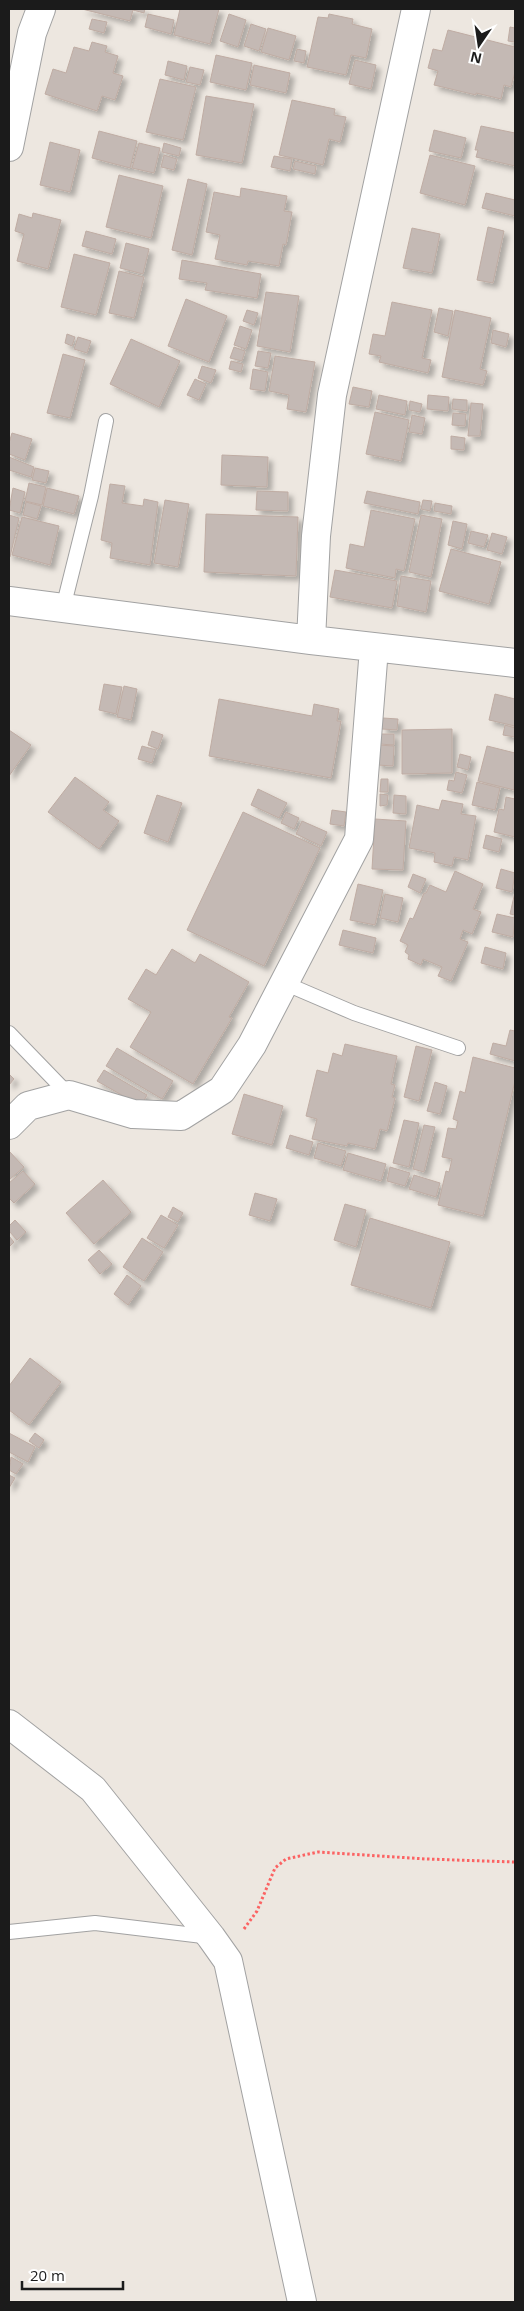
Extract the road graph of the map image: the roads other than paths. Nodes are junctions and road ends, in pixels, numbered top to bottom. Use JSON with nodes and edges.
{"nodes":[{"id":1,"x":41,"y":9,"type":"edge"},
{"id":2,"x":416,"y":9,"type":"edge"},
{"id":3,"x":9,"y":147,"type":"edge"},
{"id":4,"x":106,"y":421,"type":"dead end"},
{"id":5,"x":9,"y":601,"type":"edge"},
{"id":6,"x":63,"y":608,"type":"junction"},
{"id":7,"x":311,"y":640,"type":"junction"},
{"id":8,"x":374,"y":648,"type":"junction"},
{"id":9,"x":515,"y":663,"type":"edge"},
{"id":10,"x":284,"y":983,"type":"junction"},
{"id":11,"x":9,"y":1033,"type":"edge"},
{"id":12,"x":458,"y":1048,"type":"dead end"},
{"id":13,"x":69,"y":1096,"type":"junction"},
{"id":14,"x":9,"y":1125,"type":"edge"},
{"id":15,"x":9,"y":1724,"type":"edge"},
{"id":16,"x":9,"y":1932,"type":"edge"},
{"id":17,"x":211,"y":1937,"type":"junction"},
{"id":18,"x":302,"y":2302,"type":"edge"}],
"edges":[{"from":1,"to":3,"type":"street"},
{"from":2,"to":7,"type":"street"},
{"from":4,"to":6,"type":"lane"},
{"from":5,"to":6,"type":"street"},
{"from":6,"to":7,"type":"street"},
{"from":7,"to":8,"type":"street"},
{"from":8,"to":9,"type":"street"},
{"from":8,"to":10,"type":"street"},
{"from":10,"to":12,"type":"lane"},
{"from":10,"to":13,"type":"street"},
{"from":11,"to":13,"type":"lane"},
{"from":13,"to":14,"type":"street"},
{"from":15,"to":17,"type":"street"},
{"from":16,"to":17,"type":"lane"},
{"from":17,"to":18,"type":"street"}]}
